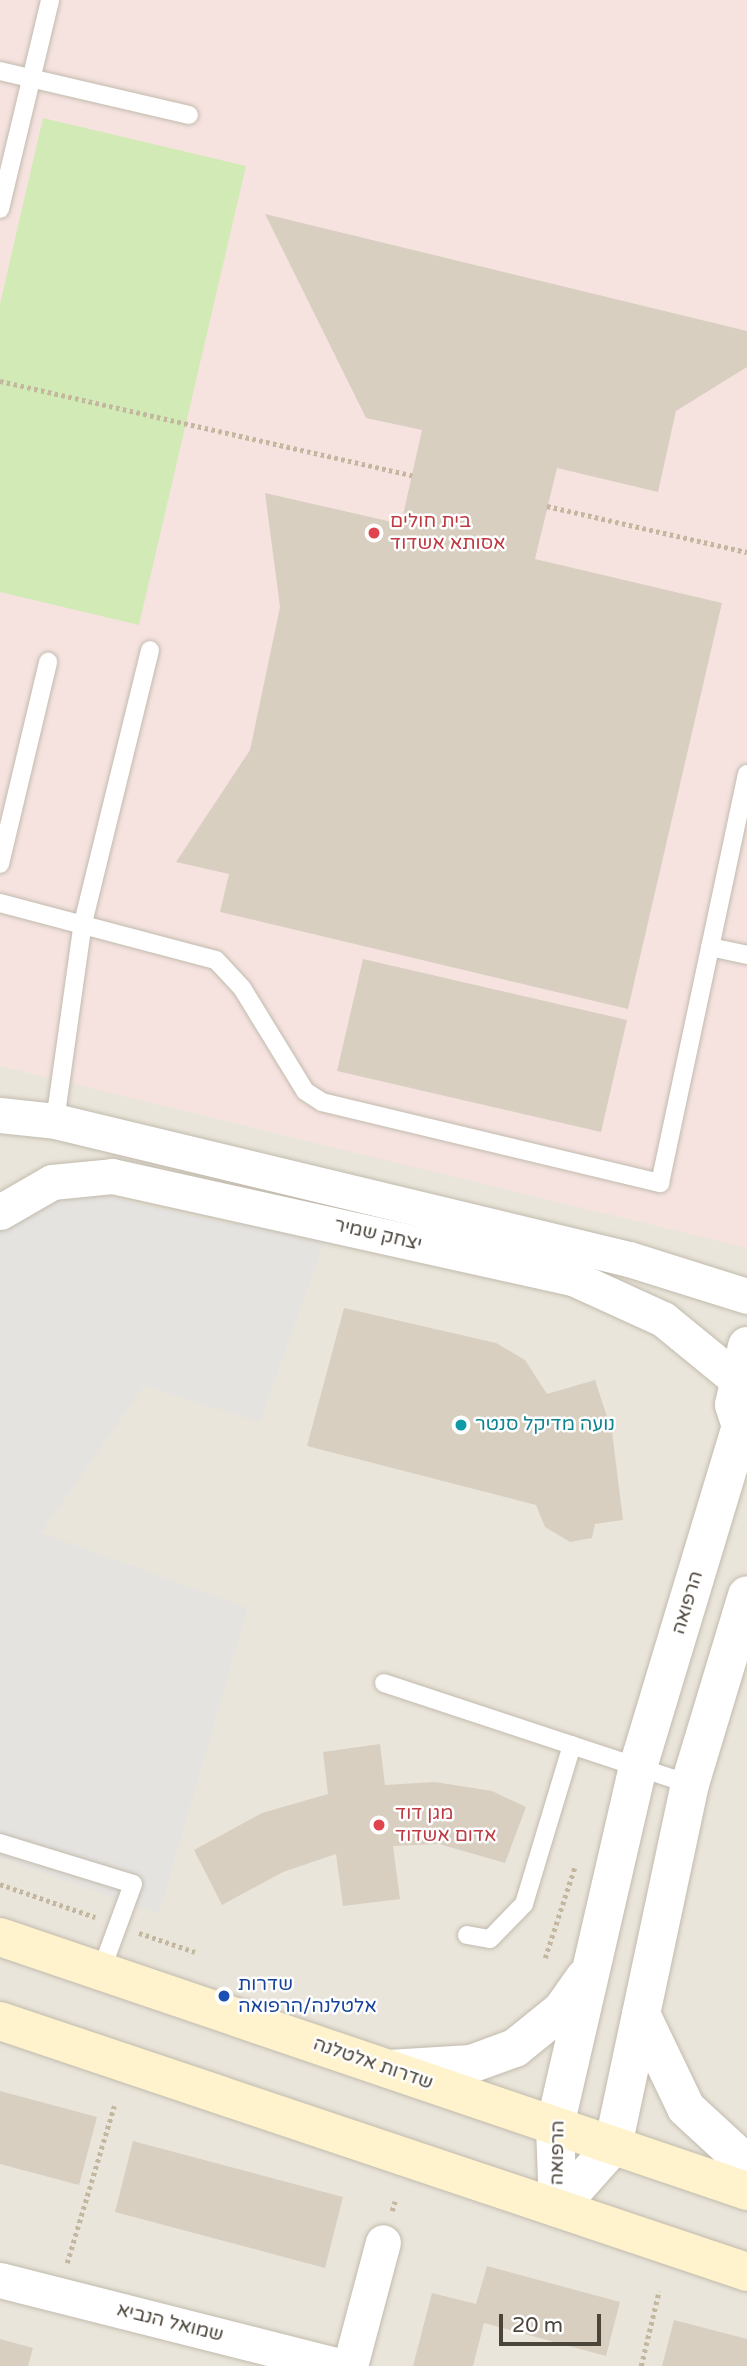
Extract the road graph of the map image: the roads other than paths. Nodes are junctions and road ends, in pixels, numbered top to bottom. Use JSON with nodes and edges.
{"nodes":[{"id":1,"x":50,"y":0,"type":"edge"},
{"id":2,"x":0,"y":71,"type":"edge"},
{"id":3,"x":31,"y":78,"type":"junction"},
{"id":4,"x":189,"y":114,"type":"dead end"},
{"id":5,"x":0,"y":209,"type":"edge"},
{"id":6,"x":150,"y":650,"type":"dead end"},
{"id":7,"x":48,"y":662,"type":"dead end"},
{"id":8,"x":747,"y":774,"type":"edge"},
{"id":9,"x":7,"y":806,"type":"edge"},
{"id":10,"x":0,"y":864,"type":"edge"},
{"id":11,"x":0,"y":903,"type":"edge"},
{"id":12,"x":83,"y":923,"type":"junction"},
{"id":13,"x":710,"y":947,"type":"junction"},
{"id":14,"x":747,"y":955,"type":"edge"},
{"id":15,"x":0,"y":1115,"type":"edge"},
{"id":16,"x":55,"y":1121,"type":"junction"},
{"id":17,"x":0,"y":1212,"type":"edge"},
{"id":18,"x":747,"y":1296,"type":"edge"},
{"id":19,"x":741,"y":1362,"type":"edge"},
{"id":20,"x":743,"y":1438,"type":"edge"},
{"id":21,"x":747,"y":1595,"type":"edge"},
{"id":22,"x":384,"y":1683,"type":"dead end"},
{"id":23,"x":572,"y":1745,"type":"junction"},
{"id":24,"x":638,"y":1767,"type":"junction"},
{"id":25,"x":690,"y":1784,"type":"junction"},
{"id":26,"x":0,"y":1843,"type":"edge"},
{"id":27,"x":467,"y":1935,"type":"dead end"},
{"id":28,"x":0,"y":1937,"type":"edge"},
{"id":29,"x":591,"y":1968,"type":"junction"},
{"id":30,"x":101,"y":1971,"type":"junction"},
{"id":31,"x":641,"y":2014,"type":"junction"},
{"id":32,"x":0,"y":2021,"type":"edge"},
{"id":33,"x":388,"y":2070,"type":"junction"},
{"id":34,"x":555,"y":2126,"type":"junction"},
{"id":35,"x":613,"y":2146,"type":"junction"},
{"id":36,"x":747,"y":2164,"type":"edge"},
{"id":37,"x":747,"y":2191,"type":"edge"},
{"id":38,"x":558,"y":2208,"type":"junction"},
{"id":39,"x":383,"y":2242,"type":"dead end"},
{"id":40,"x":747,"y":2272,"type":"edge"},
{"id":41,"x":0,"y":2280,"type":"edge"},
{"id":42,"x":341,"y":2366,"type":"edge"},
{"id":43,"x":350,"y":2366,"type":"edge"}],
"edges":[{"from":1,"to":3,"type":"lane"},
{"from":2,"to":3,"type":"lane"},
{"from":3,"to":4,"type":"lane"},
{"from":3,"to":5,"type":"lane"},
{"from":6,"to":12,"type":"lane"},
{"from":7,"to":9,"type":"lane"},
{"from":8,"to":13,"type":"lane"},
{"from":9,"to":10,"type":"lane"},
{"from":11,"to":12,"type":"lane"},
{"from":12,"to":13,"type":"lane"},
{"from":12,"to":16,"type":"lane"},
{"from":13,"to":14,"type":"lane"},
{"from":15,"to":16,"type":"street","name":"יצחק שמיר"},
{"from":16,"to":18,"type":"street","name":"יצחק שמיר"},
{"from":17,"to":19,"type":"street","name":"יצחק שמיר"},
{"from":19,"to":20,"type":"street"},
{"from":20,"to":24,"type":"street","name":"הרפואה"},
{"from":21,"to":25,"type":"street","name":"הרפואה"},
{"from":22,"to":23,"type":"lane"},
{"from":23,"to":24,"type":"lane"},
{"from":23,"to":27,"type":"lane"},
{"from":24,"to":25,"type":"lane"},
{"from":24,"to":29,"type":"street","name":"הרפואה"},
{"from":25,"to":31,"type":"street","name":"הרפואה"},
{"from":26,"to":30,"type":"lane"},
{"from":28,"to":30,"type":"main road","name":"שדרות אלטלנה"},
{"from":29,"to":33,"type":"street"},
{"from":29,"to":34,"type":"street","name":"הרפואה"},
{"from":30,"to":33,"type":"main road","name":"שדרות אלטלנה"},
{"from":31,"to":35,"type":"street","name":"הרפואה"},
{"from":31,"to":36,"type":"street"},
{"from":32,"to":38,"type":"main road"},
{"from":33,"to":34,"type":"main road","name":"שדרות אלטלנה"},
{"from":34,"to":35,"type":"main road","name":"שדרות אלטלנה"},
{"from":34,"to":38,"type":"street","name":"הרפואה"},
{"from":35,"to":37,"type":"main road","name":"שדרות אלטלנה"},
{"from":35,"to":38,"type":"street","name":"הרפואה"},
{"from":38,"to":40,"type":"main road"},
{"from":39,"to":43,"type":"street"},
{"from":41,"to":42,"type":"street","name":"שמואל הנביא"}]}
